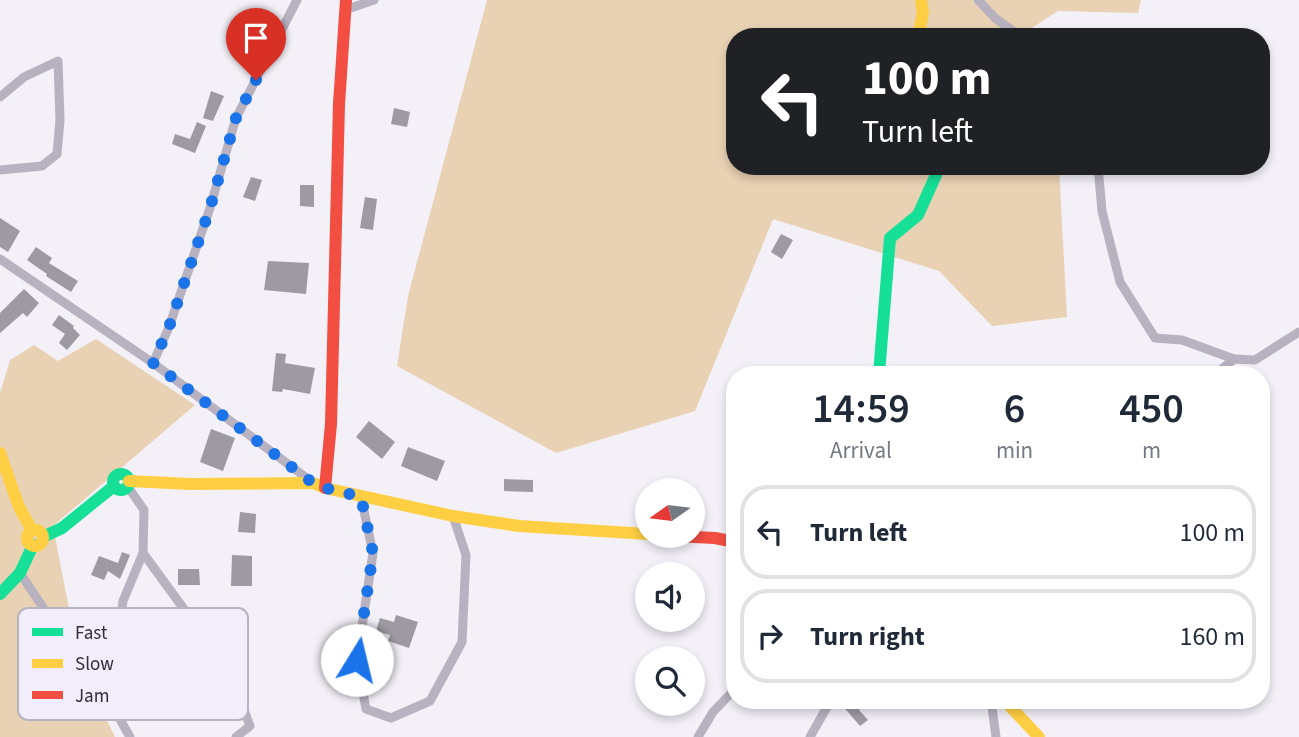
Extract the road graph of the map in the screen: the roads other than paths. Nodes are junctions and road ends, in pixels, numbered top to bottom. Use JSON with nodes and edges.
{"nodes":[{"id":1,"x":297,"y":0,"type":"edge"},
{"id":2,"x":374,"y":0,"type":"edge"},
{"id":3,"x":921,"y":0,"type":"edge"},
{"id":4,"x":978,"y":0,"type":"edge"},
{"id":5,"x":345,"y":5,"type":"edge"},
{"id":6,"x":920,"y":28,"type":"edge"},
{"id":7,"x":1009,"y":28,"type":"edge"},
{"id":8,"x":0,"y":97,"type":"edge"},
{"id":9,"x":0,"y":170,"type":"edge"},
{"id":10,"x":936,"y":175,"type":"edge"},
{"id":11,"x":1099,"y":175,"type":"edge"},
{"id":12,"x":0,"y":260,"type":"edge"},
{"id":13,"x":1299,"y":332,"type":"edge"},
{"id":14,"x":1234,"y":359,"type":"junction"},
{"id":15,"x":153,"y":363,"type":"junction"},
{"id":16,"x":880,"y":366,"type":"edge"},
{"id":17,"x":1226,"y":366,"type":"edge"},
{"id":18,"x":0,"y":453,"type":"edge"},
{"id":19,"x":124,"y":485,"type":"junction"},
{"id":20,"x":319,"y":486,"type":"junction"},
{"id":21,"x":361,"y":497,"type":"junction"},
{"id":22,"x":453,"y":516,"type":"junction"},
{"id":23,"x":635,"y":533,"type":"edge"},
{"id":24,"x":36,"y":537,"type":"junction"},
{"id":25,"x":705,"y":538,"type":"edge"},
{"id":26,"x":726,"y":540,"type":"edge"},
{"id":27,"x":144,"y":553,"type":"junction"},
{"id":28,"x":20,"y":573,"type":"junction"},
{"id":29,"x":0,"y":594,"type":"edge"},
{"id":30,"x":43,"y":608,"type":"edge"},
{"id":31,"x":121,"y":608,"type":"edge"},
{"id":32,"x":184,"y":608,"type":"edge"},
{"id":33,"x":726,"y":699,"type":"edge"},
{"id":34,"x":826,"y":709,"type":"edge"},
{"id":35,"x":992,"y":709,"type":"edge"},
{"id":36,"x":1013,"y":709,"type":"edge"},
{"id":37,"x":120,"y":720,"type":"edge"},
{"id":38,"x":248,"y":720,"type":"edge"},
{"id":39,"x":130,"y":737,"type":"edge"},
{"id":40,"x":236,"y":737,"type":"edge"},
{"id":41,"x":698,"y":737,"type":"edge"},
{"id":42,"x":810,"y":737,"type":"edge"},
{"id":43,"x":996,"y":737,"type":"edge"},
{"id":44,"x":1039,"y":737,"type":"edge"}],
"edges":[{"from":1,"to":15,"type":"street"},
{"from":2,"to":5,"type":"street"},
{"from":3,"to":6,"type":"main road"},
{"from":4,"to":7,"type":"street"},
{"from":5,"to":20,"type":"main road"},
{"from":8,"to":9,"type":"street"},
{"from":10,"to":16,"type":"main road"},
{"from":11,"to":14,"type":"street"},
{"from":12,"to":15,"type":"street"},
{"from":13,"to":14,"type":"street"},
{"from":14,"to":17,"type":"street"},
{"from":15,"to":20,"type":"street"},
{"from":18,"to":24,"type":"main road"},
{"from":19,"to":20,"type":"main road"},
{"from":19,"to":24,"type":"main road"},
{"from":19,"to":27,"type":"street"},
{"from":20,"to":21,"type":"main road"},
{"from":21,"to":22,"type":"main road"},
{"from":21,"to":22,"type":"street"},
{"from":22,"to":23,"type":"main road"},
{"from":24,"to":28,"type":"main road"},
{"from":25,"to":26,"type":"main road"},
{"from":27,"to":31,"type":"street"},
{"from":27,"to":32,"type":"street"},
{"from":28,"to":29,"type":"main road"},
{"from":28,"to":30,"type":"street"},
{"from":33,"to":41,"type":"street"},
{"from":34,"to":42,"type":"street"},
{"from":35,"to":43,"type":"street"},
{"from":36,"to":44,"type":"main road"},
{"from":37,"to":39,"type":"street"},
{"from":38,"to":40,"type":"street"}]}
